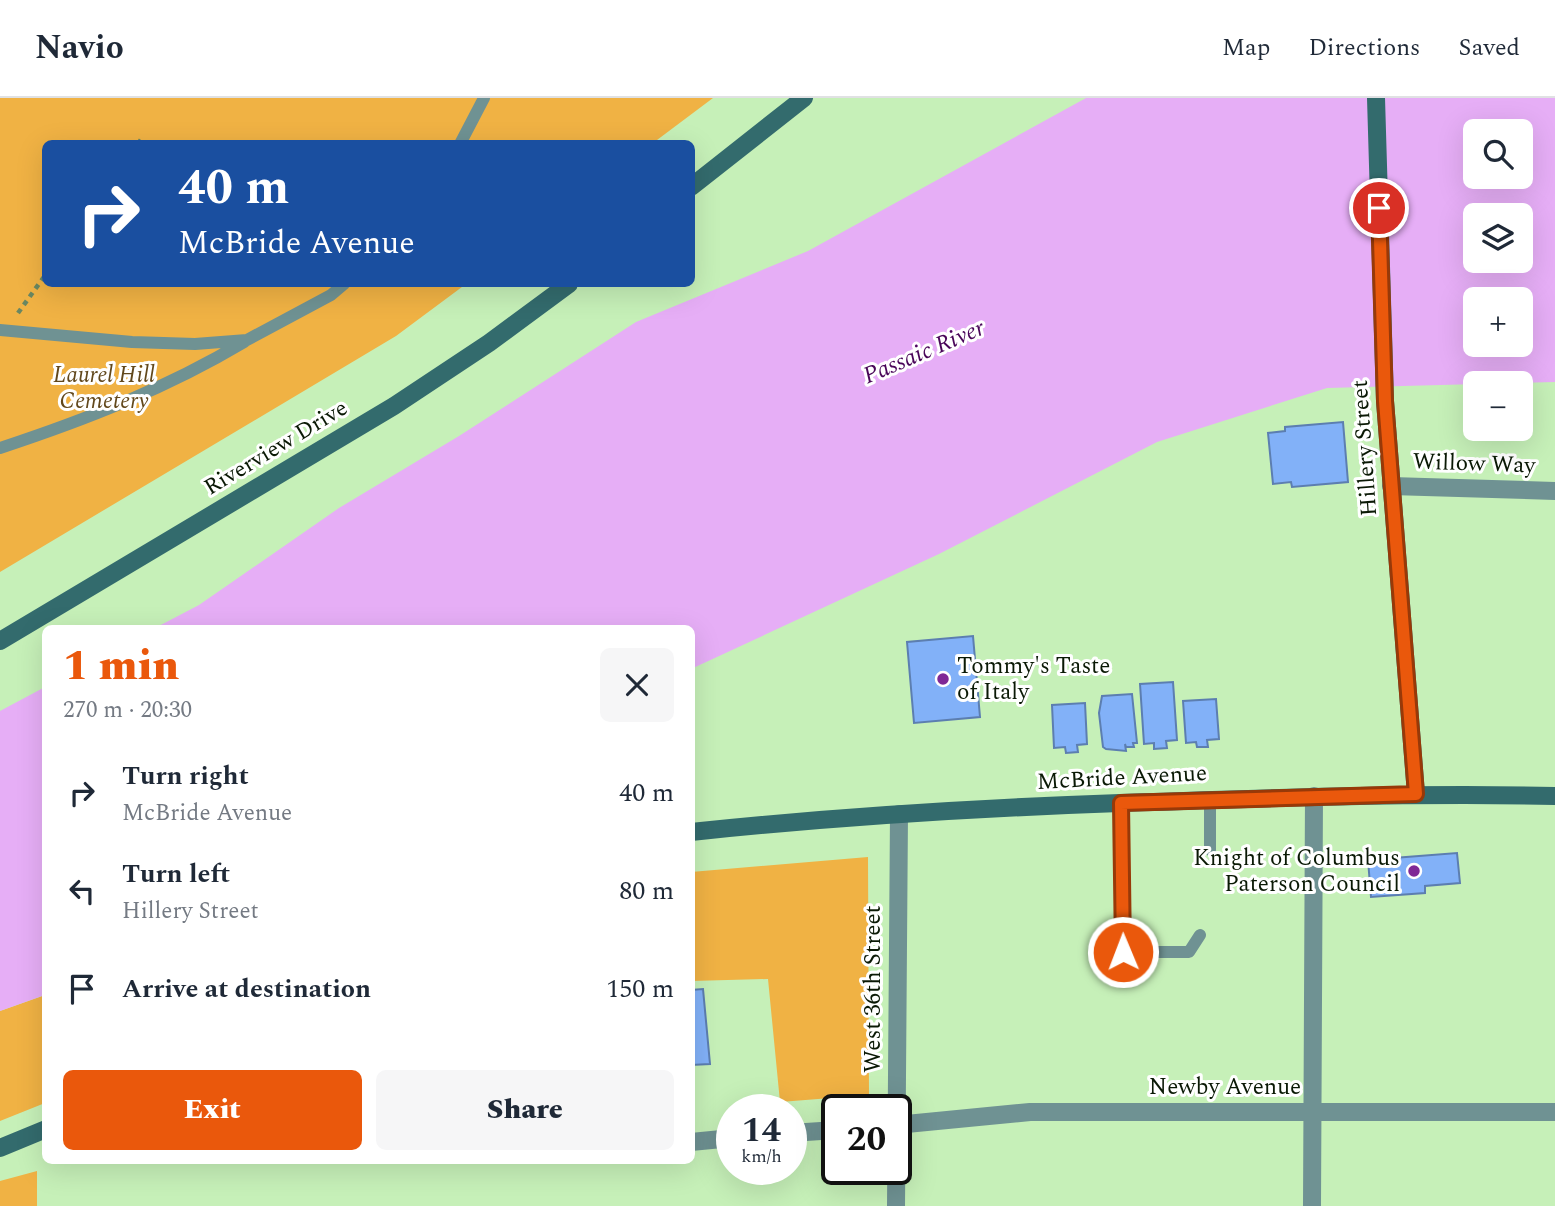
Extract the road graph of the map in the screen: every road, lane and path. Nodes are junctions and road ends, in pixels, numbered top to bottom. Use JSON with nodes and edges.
{"nodes":[{"id":1,"x":484,"y":98,"type":"edge"},
{"id":2,"x":804,"y":98,"type":"edge"},
{"id":3,"x":1376,"y":98,"type":"edge"},
{"id":4,"x":462,"y":140,"type":"edge"},
{"id":5,"x":695,"y":184,"type":"edge"},
{"id":6,"x":42,"y":279,"type":"edge"},
{"id":7,"x":340,"y":287,"type":"edge"},
{"id":8,"x":565,"y":287,"type":"edge"},
{"id":9,"x":2,"y":331,"type":"edge"},
{"id":10,"x":247,"y":340,"type":"junction"},
{"id":11,"x":0,"y":448,"type":"edge"},
{"id":12,"x":1391,"y":486,"type":"junction"},
{"id":13,"x":1555,"y":491,"type":"edge"},
{"id":14,"x":0,"y":641,"type":"edge"},
{"id":15,"x":1416,"y":794,"type":"junction"},
{"id":16,"x":1314,"y":796,"type":"junction"},
{"id":17,"x":1555,"y":796,"type":"edge"},
{"id":18,"x":1210,"y":799,"type":"junction"},
{"id":19,"x":1121,"y":803,"type":"junction"},
{"id":20,"x":899,"y":814,"type":"junction"},
{"id":21,"x":695,"y":832,"type":"edge"},
{"id":22,"x":1210,"y":850,"type":"dead end"},
{"id":23,"x":1200,"y":936,"type":"dead end"},
{"id":24,"x":896,"y":1094,"type":"edge"},
{"id":25,"x":1312,"y":1111,"type":"junction"},
{"id":26,"x":1555,"y":1112,"type":"edge"},
{"id":27,"x":912,"y":1123,"type":"edge"},
{"id":28,"x":42,"y":1131,"type":"edge"},
{"id":29,"x":716,"y":1140,"type":"edge"},
{"id":30,"x":695,"y":1142,"type":"edge"},
{"id":31,"x":0,"y":1148,"type":"edge"},
{"id":32,"x":896,"y":1185,"type":"edge"},
{"id":33,"x":896,"y":1206,"type":"edge"},
{"id":34,"x":1312,"y":1206,"type":"edge"}],
"edges":[{"from":1,"to":4,"type":"lane"},
{"from":2,"to":5,"type":"main road"},
{"from":3,"to":12,"type":"main road","name":"Hillery Street"},
{"from":6,"to":9,"type":"path"},
{"from":7,"to":10,"type":"lane"},
{"from":8,"to":14,"type":"main road","name":"Riverview Drive"},
{"from":9,"to":10,"type":"lane"},
{"from":10,"to":11,"type":"lane"},
{"from":12,"to":13,"type":"street","name":"Willow Way"},
{"from":12,"to":15,"type":"main road","name":"Hillery Street"},
{"from":15,"to":16,"type":"main road","name":"McBride Avenue"},
{"from":15,"to":17,"type":"main road","name":"McBride Avenue"},
{"from":16,"to":18,"type":"main road","name":"McBride Avenue"},
{"from":16,"to":25,"type":"street"},
{"from":18,"to":19,"type":"main road","name":"McBride Avenue"},
{"from":18,"to":22,"type":"lane"},
{"from":19,"to":20,"type":"main road","name":"McBride Avenue"},
{"from":19,"to":23,"type":"lane"},
{"from":20,"to":21,"type":"main road","name":"McBride Avenue"},
{"from":20,"to":24,"type":"street","name":"West 36th Street"},
{"from":25,"to":26,"type":"street","name":"Newby Avenue"},
{"from":25,"to":27,"type":"street","name":"Newby Avenue"},
{"from":25,"to":34,"type":"street"},
{"from":28,"to":31,"type":"main road"},
{"from":29,"to":30,"type":"street"},
{"from":32,"to":33,"type":"street","name":"West 36th Street"}]}
